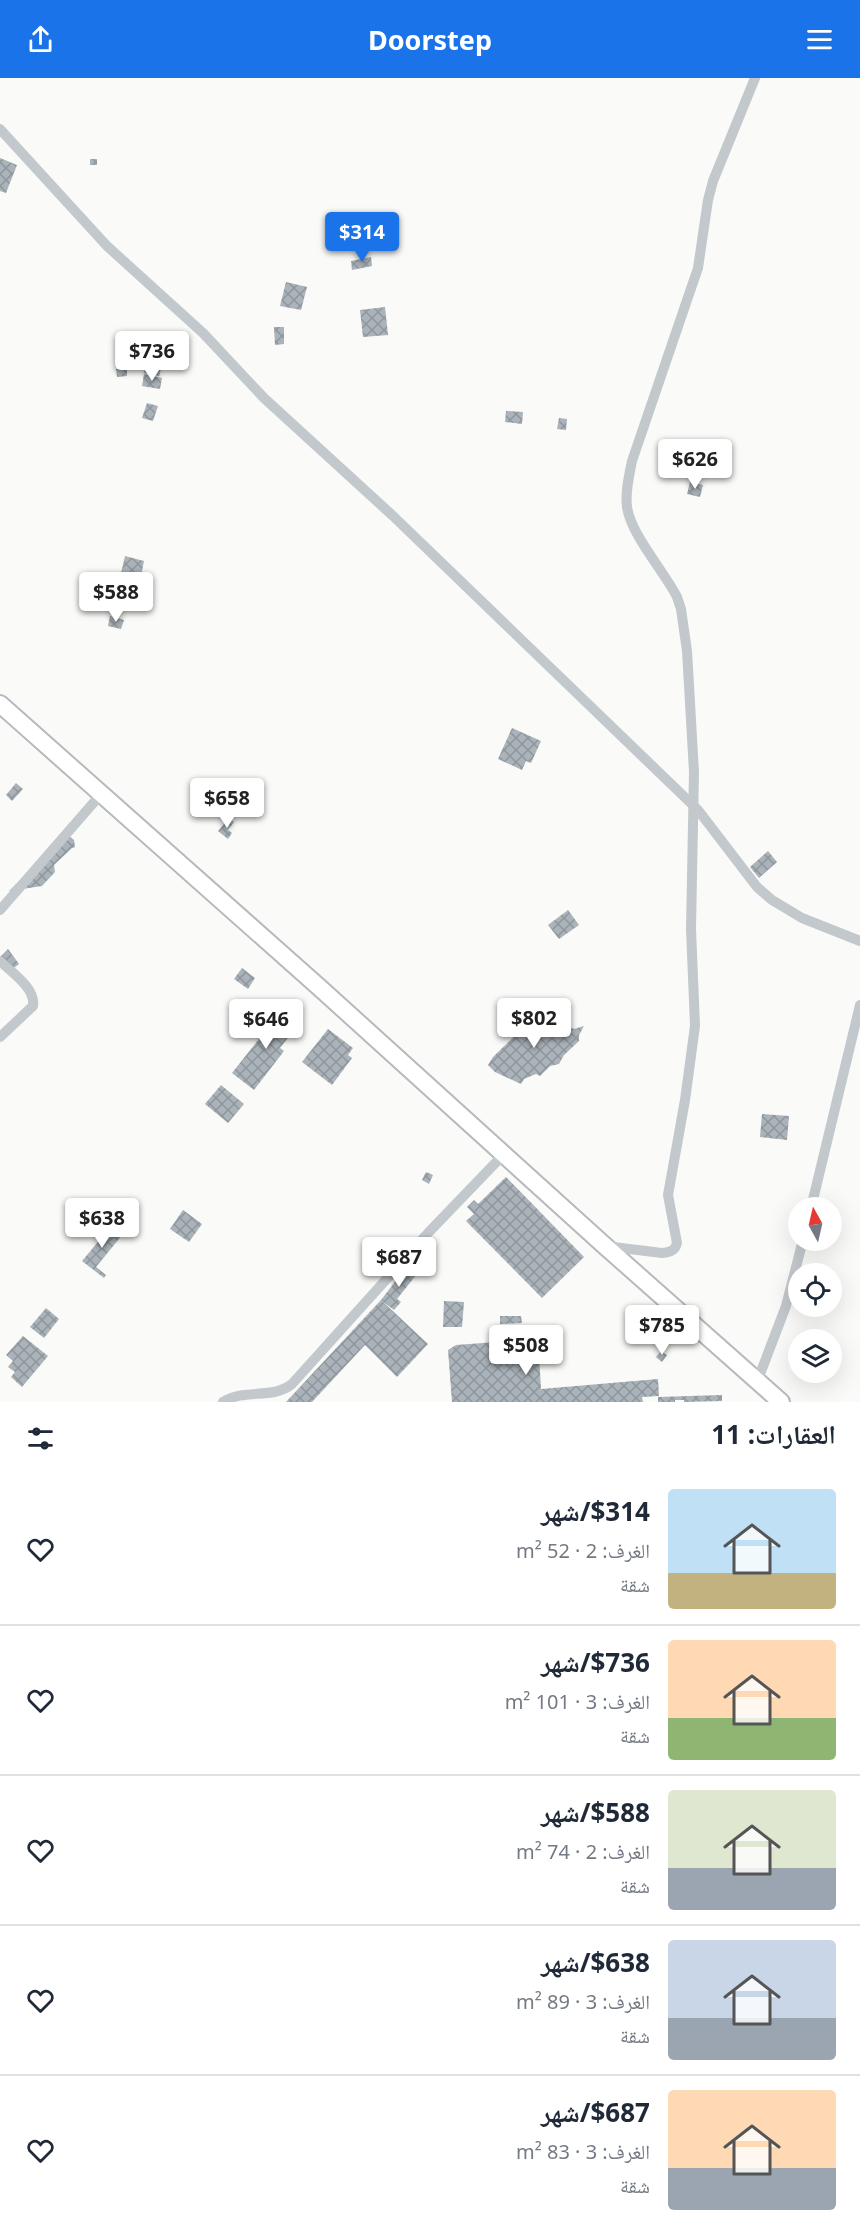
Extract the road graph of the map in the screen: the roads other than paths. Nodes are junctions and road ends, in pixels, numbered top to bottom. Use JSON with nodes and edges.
{"nodes":[{"id":1,"x":755,"y":78,"type":"edge"},
{"id":2,"x":0,"y":129,"type":"edge"},
{"id":3,"x":0,"y":704,"type":"edge"},
{"id":4,"x":102,"y":793,"type":"junction"},
{"id":5,"x":694,"y":806,"type":"junction"},
{"id":6,"x":0,"y":910,"type":"edge"},
{"id":7,"x":860,"y":941,"type":"edge"},
{"id":8,"x":0,"y":961,"type":"edge"},
{"id":9,"x":860,"y":1005,"type":"edge"},
{"id":10,"x":0,"y":1037,"type":"edge"},
{"id":11,"x":504,"y":1154,"type":"junction"},
{"id":12,"x":814,"y":1197,"type":"edge"},
{"id":13,"x":604,"y":1246,"type":"junction"},
{"id":14,"x":800,"y":1251,"type":"edge"},
{"id":15,"x":757,"y":1382,"type":"junction"},
{"id":16,"x":223,"y":1402,"type":"edge"},
{"id":17,"x":781,"y":1402,"type":"edge"}],
"edges":[{"from":1,"to":5,"type":"street"},
{"from":2,"to":5,"type":"street"},
{"from":3,"to":4,"type":"main road"},
{"from":4,"to":6,"type":"street"},
{"from":4,"to":11,"type":"main road"},
{"from":5,"to":7,"type":"street"},
{"from":5,"to":13,"type":"street"},
{"from":8,"to":10,"type":"street"},
{"from":9,"to":12,"type":"street"},
{"from":11,"to":13,"type":"main road"},
{"from":11,"to":16,"type":"street"},
{"from":13,"to":15,"type":"main road"},
{"from":14,"to":15,"type":"street"},
{"from":15,"to":17,"type":"main road"}]}
